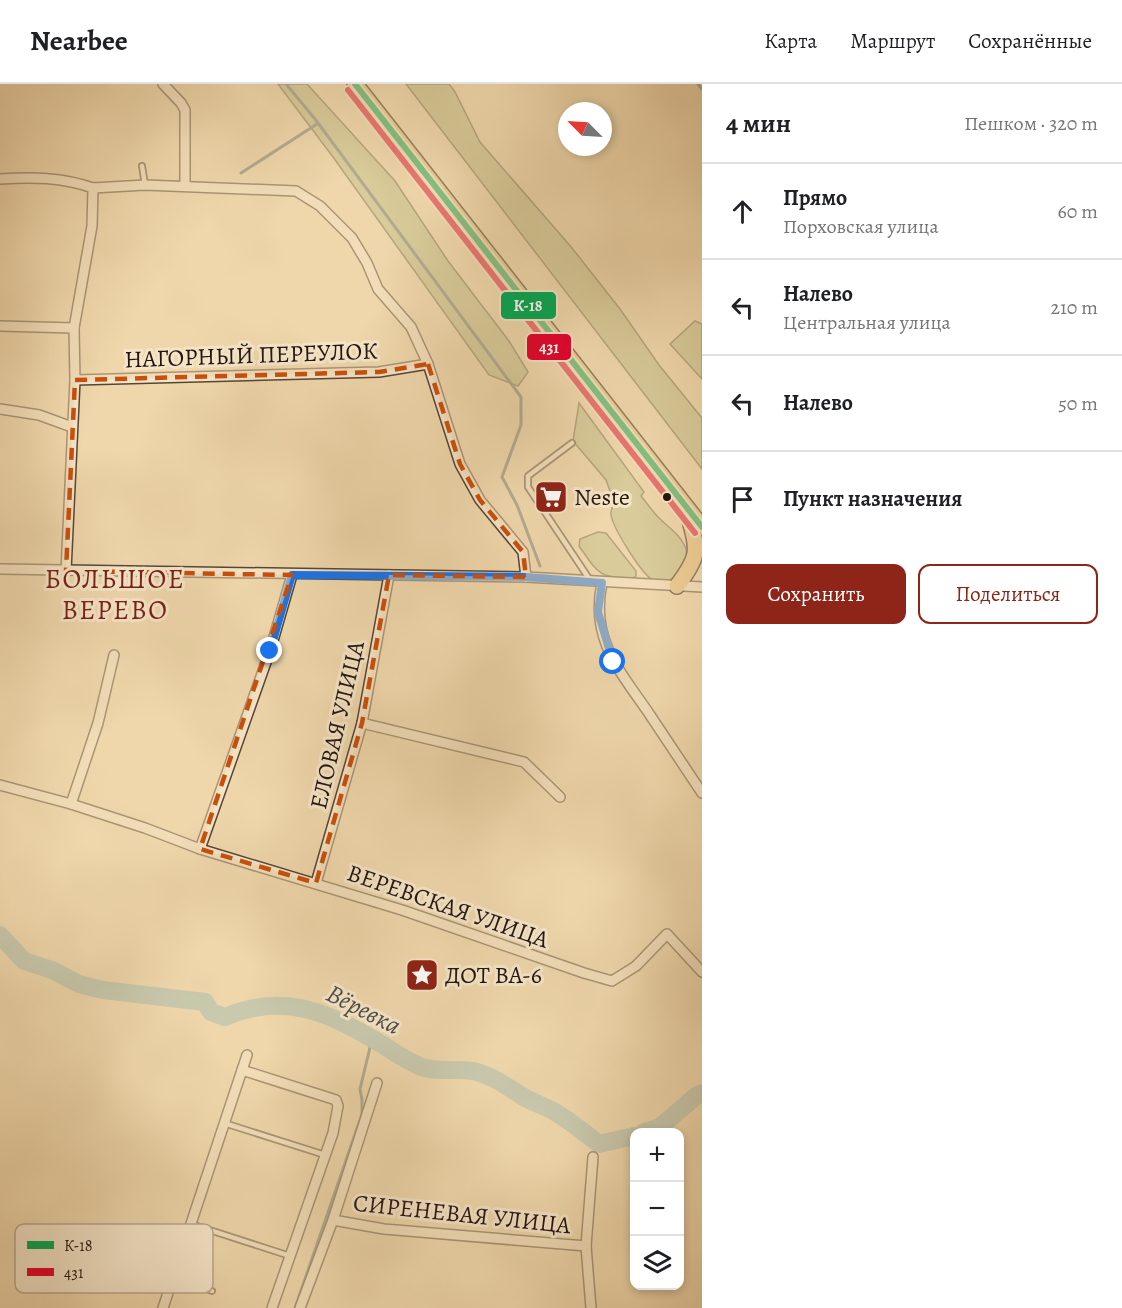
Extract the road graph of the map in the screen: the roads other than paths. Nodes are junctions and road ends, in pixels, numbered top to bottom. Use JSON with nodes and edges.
{"nodes":[{"id":1,"x":163,"y":84,"type":"edge"},
{"id":2,"x":355,"y":84,"type":"edge"},
{"id":3,"x":142,"y":166,"type":"dead end"},
{"id":4,"x":0,"y":179,"type":"edge"},
{"id":5,"x":145,"y":185,"type":"junction"},
{"id":6,"x":184,"y":186,"type":"junction"},
{"id":7,"x":93,"y":188,"type":"junction"},
{"id":8,"x":0,"y":326,"type":"edge"},
{"id":9,"x":74,"y":328,"type":"junction"},
{"id":10,"x":428,"y":364,"type":"junction"},
{"id":11,"x":75,"y":380,"type":"junction"},
{"id":12,"x":0,"y":409,"type":"edge"},
{"id":13,"x":72,"y":427,"type":"junction"},
{"id":14,"x":572,"y":443,"type":"dead end"},
{"id":15,"x":688,"y":509,"type":"junction"},
{"id":16,"x":702,"y":527,"type":"edge"},
{"id":17,"x":0,"y":569,"type":"edge"},
{"id":18,"x":66,"y":571,"type":"junction"},
{"id":19,"x":292,"y":575,"type":"junction"},
{"id":20,"x":389,"y":575,"type":"junction"},
{"id":21,"x":526,"y":577,"type":"junction"},
{"id":22,"x":591,"y":581,"type":"junction"},
{"id":23,"x":602,"y":583,"type":"junction"},
{"id":24,"x":694,"y":587,"type":"edge"},
{"id":25,"x":114,"y":655,"type":"dead end"},
{"id":26,"x":362,"y":723,"type":"junction"},
{"id":27,"x":0,"y":785,"type":"edge"},
{"id":28,"x":702,"y":793,"type":"edge"},
{"id":29,"x":560,"y":797,"type":"dead end"},
{"id":30,"x":71,"y":804,"type":"junction"},
{"id":31,"x":200,"y":849,"type":"junction"},
{"id":32,"x":316,"y":883,"type":"junction"},
{"id":33,"x":702,"y":972,"type":"edge"},
{"id":34,"x":247,"y":1055,"type":"dead end"},
{"id":35,"x":242,"y":1070,"type":"junction"},
{"id":36,"x":377,"y":1083,"type":"dead end"},
{"id":37,"x":224,"y":1123,"type":"junction"},
{"id":38,"x":325,"y":1156,"type":"junction"},
{"id":39,"x":593,"y":1157,"type":"dead end"},
{"id":40,"x":333,"y":1220,"type":"junction"},
{"id":41,"x":191,"y":1224,"type":"edge"},
{"id":42,"x":213,"y":1231,"type":"edge"},
{"id":43,"x":586,"y":1246,"type":"junction"},
{"id":44,"x":290,"y":1256,"type":"junction"},
{"id":45,"x":168,"y":1293,"type":"edge"},
{"id":46,"x":163,"y":1308,"type":"edge"},
{"id":47,"x":272,"y":1308,"type":"edge"},
{"id":48,"x":300,"y":1308,"type":"edge"},
{"id":49,"x":591,"y":1308,"type":"edge"}],
"edges":[{"from":1,"to":6,"type":"street"},
{"from":2,"to":15,"type":"main road"},
{"from":3,"to":5,"type":"lane"},
{"from":4,"to":7,"type":"street"},
{"from":5,"to":6,"type":"street"},
{"from":5,"to":7,"type":"street"},
{"from":6,"to":10,"type":"street"},
{"from":7,"to":9,"type":"street"},
{"from":8,"to":9,"type":"street"},
{"from":9,"to":11,"type":"street"},
{"from":10,"to":11,"type":"street","name":"НАГОРНЫЙ ПЕРЕУЛОК"},
{"from":10,"to":21,"type":"street"},
{"from":11,"to":13,"type":"street"},
{"from":12,"to":13,"type":"street"},
{"from":13,"to":18,"type":"street"},
{"from":14,"to":22,"type":"lane"},
{"from":15,"to":16,"type":"main road"},
{"from":15,"to":24,"type":"main road"},
{"from":17,"to":18,"type":"street"},
{"from":18,"to":19,"type":"street"},
{"from":19,"to":20,"type":"street"},
{"from":19,"to":31,"type":"street"},
{"from":20,"to":21,"type":"street"},
{"from":20,"to":26,"type":"street","name":"ЕЛОВАЯ УЛИЦА"},
{"from":21,"to":22,"type":"street"},
{"from":22,"to":23,"type":"street"},
{"from":23,"to":24,"type":"street"},
{"from":23,"to":28,"type":"street"},
{"from":25,"to":30,"type":"street"},
{"from":26,"to":29,"type":"street"},
{"from":26,"to":32,"type":"street","name":"ЕЛОВАЯ УЛИЦА"},
{"from":27,"to":30,"type":"street","name":"ВЕРЕВСКАЯ УЛИЦА"},
{"from":30,"to":31,"type":"street","name":"ВЕРЕВСКАЯ УЛИЦА"},
{"from":31,"to":32,"type":"street","name":"ВЕРЕВСКАЯ УЛИЦА"},
{"from":32,"to":33,"type":"street","name":"ВЕРЕВСКАЯ УЛИЦА"},
{"from":34,"to":35,"type":"street"},
{"from":35,"to":37,"type":"street"},
{"from":35,"to":38,"type":"street"},
{"from":36,"to":40,"type":"street"},
{"from":37,"to":38,"type":"lane"},
{"from":37,"to":41,"type":"street"},
{"from":38,"to":44,"type":"street"},
{"from":39,"to":43,"type":"street"},
{"from":40,"to":43,"type":"street","name":"СИРЕНЕВАЯ УЛИЦА"},
{"from":40,"to":48,"type":"street"},
{"from":42,"to":44,"type":"lane"},
{"from":43,"to":49,"type":"street"},
{"from":44,"to":47,"type":"street"},
{"from":45,"to":46,"type":"street"}]}
